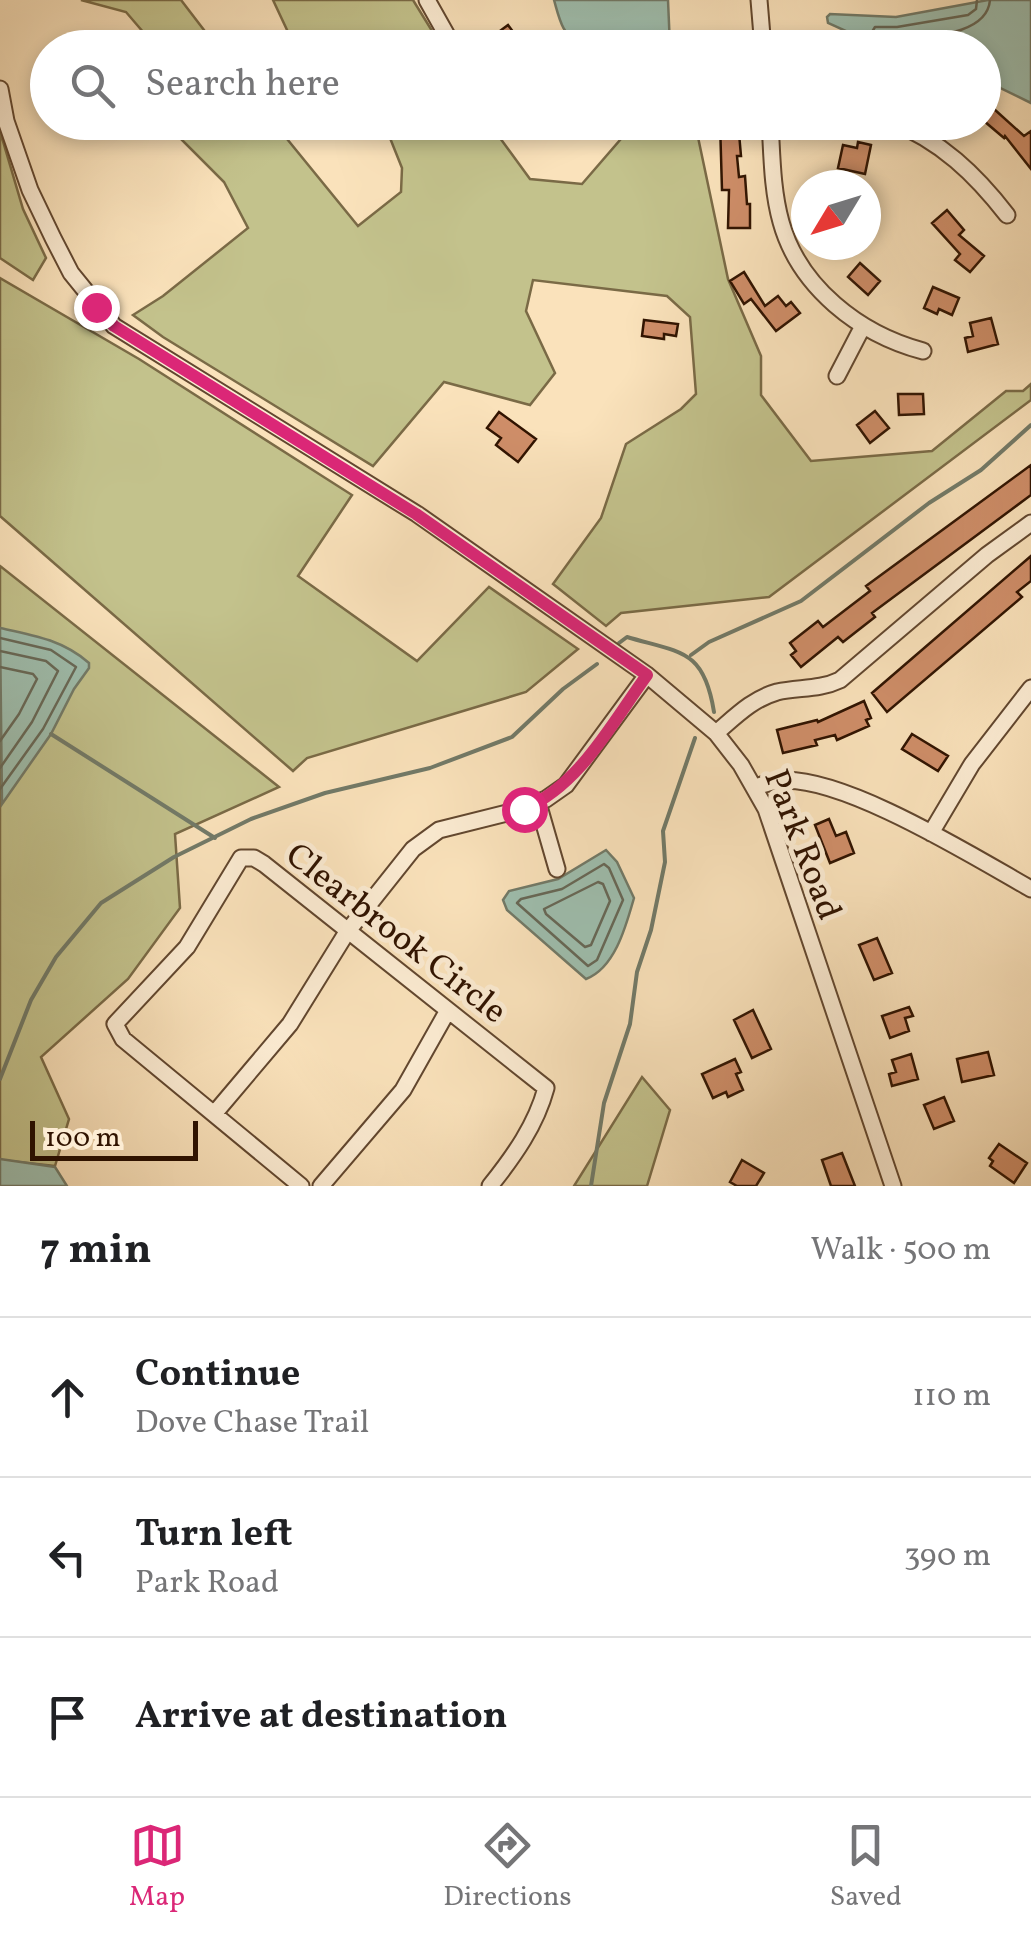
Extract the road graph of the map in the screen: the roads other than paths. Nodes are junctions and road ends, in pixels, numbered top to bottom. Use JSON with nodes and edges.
{"nodes":[{"id":1,"x":427,"y":0,"type":"edge"},
{"id":2,"x":759,"y":0,"type":"edge"},
{"id":3,"x":444,"y":30,"type":"edge"},
{"id":4,"x":762,"y":30,"type":"edge"},
{"id":5,"x":0,"y":89,"type":"edge"},
{"id":6,"x":772,"y":140,"type":"edge"},
{"id":7,"x":927,"y":140,"type":"edge"},
{"id":8,"x":1006,"y":215,"type":"dead end"},
{"id":9,"x":863,"y":326,"type":"junction"},
{"id":10,"x":923,"y":351,"type":"dead end"},
{"id":11,"x":837,"y":376,"type":"dead end"},
{"id":12,"x":1031,"y":523,"type":"edge"},
{"id":13,"x":647,"y":675,"type":"junction"},
{"id":14,"x":1031,"y":688,"type":"edge"},
{"id":15,"x":716,"y":733,"type":"junction"},
{"id":16,"x":755,"y":787,"type":"junction"},
{"id":17,"x":538,"y":803,"type":"junction"},
{"id":18,"x":931,"y":833,"type":"junction"},
{"id":19,"x":557,"y":869,"type":"dead end"},
{"id":20,"x":1031,"y":889,"type":"edge"},
{"id":21,"x":347,"y":932,"type":"junction"},
{"id":22,"x":447,"y":1012,"type":"junction"},
{"id":23,"x":214,"y":1114,"type":"junction"},
{"id":24,"x":301,"y":1186,"type":"edge"},
{"id":25,"x":321,"y":1186,"type":"edge"},
{"id":26,"x":490,"y":1186,"type":"edge"},
{"id":27,"x":892,"y":1186,"type":"edge"}],
"edges":[{"from":1,"to":3,"type":"street"},
{"from":2,"to":4,"type":"street"},
{"from":5,"to":13,"type":"street","name":"Park Road"},
{"from":6,"to":9,"type":"street"},
{"from":7,"to":8,"type":"street"},
{"from":9,"to":10,"type":"street"},
{"from":9,"to":11,"type":"street"},
{"from":12,"to":15,"type":"street"},
{"from":13,"to":15,"type":"street","name":"Park Road"},
{"from":13,"to":17,"type":"street"},
{"from":14,"to":18,"type":"street"},
{"from":15,"to":16,"type":"street","name":"Park Road"},
{"from":16,"to":18,"type":"street"},
{"from":16,"to":27,"type":"street","name":"Park Road"},
{"from":17,"to":19,"type":"street"},
{"from":17,"to":21,"type":"street"},
{"from":18,"to":20,"type":"street"},
{"from":21,"to":22,"type":"street","name":"Clearbrook Circle"},
{"from":21,"to":23,"type":"street"},
{"from":21,"to":23,"type":"street","name":"Clearbrook Circle"},
{"from":22,"to":25,"type":"street"},
{"from":22,"to":26,"type":"street","name":"Clearbrook Circle"},
{"from":23,"to":24,"type":"street","name":"Clearbrook Circle"}]}
